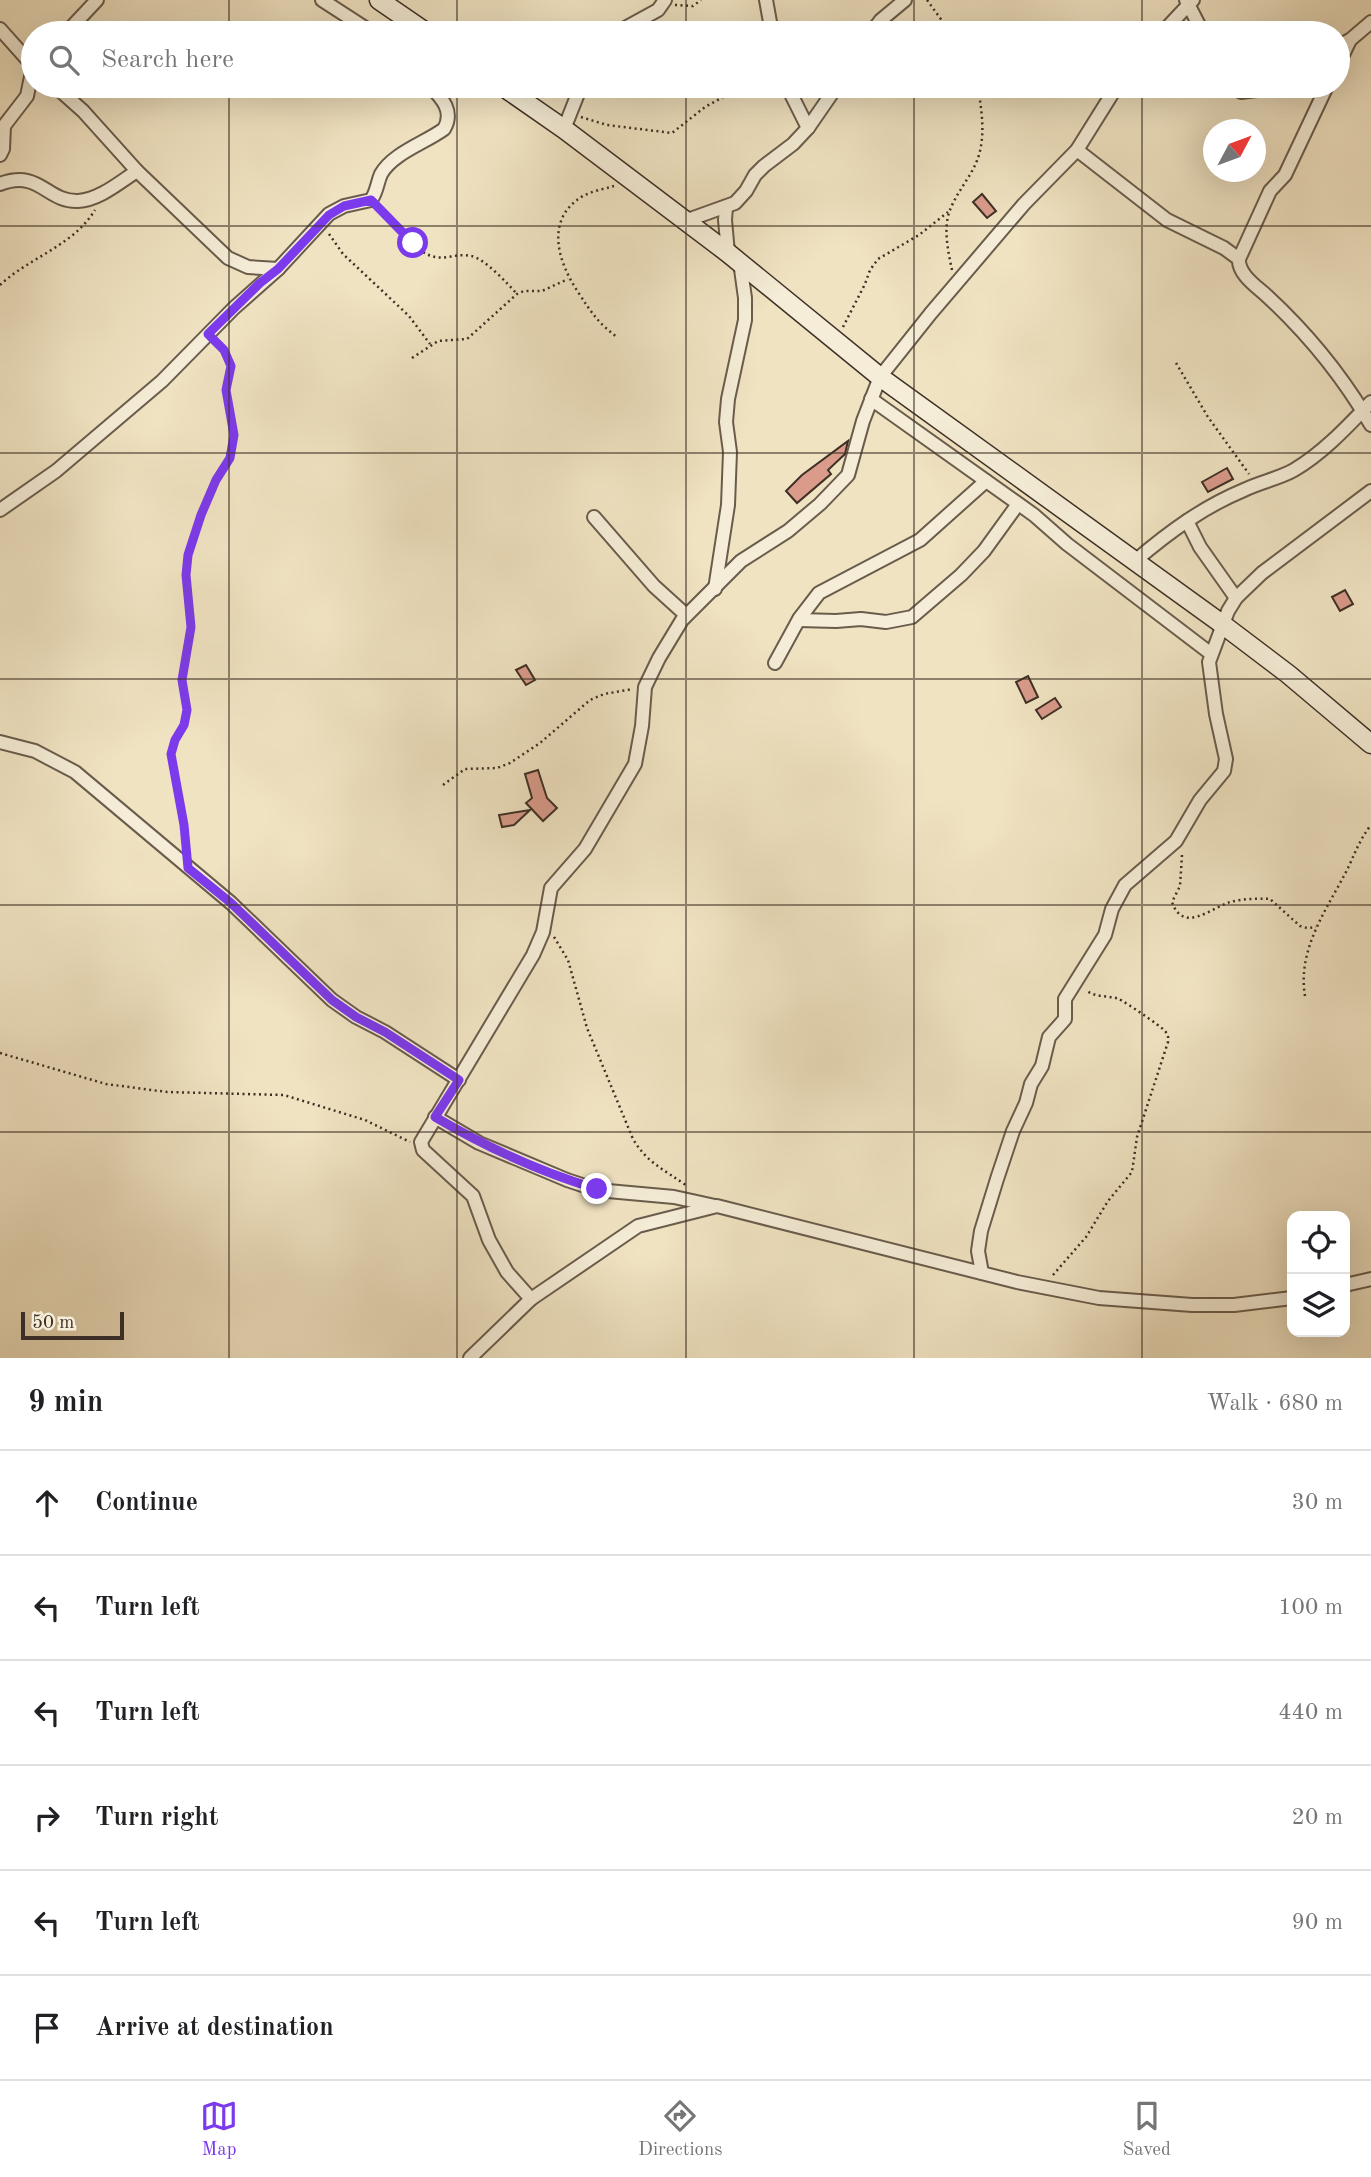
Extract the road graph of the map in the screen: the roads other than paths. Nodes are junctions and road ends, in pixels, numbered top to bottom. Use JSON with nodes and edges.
{"nodes":[{"id":1,"x":97,"y":0,"type":"edge"},
{"id":2,"x":322,"y":0,"type":"edge"},
{"id":3,"x":379,"y":0,"type":"edge"},
{"id":4,"x":766,"y":0,"type":"edge"},
{"id":5,"x":905,"y":0,"type":"edge"},
{"id":6,"x":664,"y":2,"type":"edge"},
{"id":7,"x":1190,"y":2,"type":"edge"},
{"id":8,"x":77,"y":21,"type":"edge"},
{"id":9,"x":354,"y":21,"type":"edge"},
{"id":10,"x":410,"y":21,"type":"edge"},
{"id":11,"x":640,"y":21,"type":"edge"},
{"id":12,"x":770,"y":21,"type":"edge"},
{"id":13,"x":880,"y":21,"type":"edge"},
{"id":14,"x":1173,"y":21,"type":"edge"},
{"id":15,"x":1198,"y":21,"type":"edge"},
{"id":16,"x":1371,"y":22,"type":"edge"},
{"id":17,"x":0,"y":29,"type":"edge"},
{"id":18,"x":1350,"y":38,"type":"edge"},
{"id":19,"x":21,"y":53,"type":"edge"},
{"id":20,"x":25,"y":98,"type":"edge"},
{"id":21,"x":68,"y":98,"type":"edge"},
{"id":22,"x":441,"y":98,"type":"edge"},
{"id":23,"x":524,"y":98,"type":"edge"},
{"id":24,"x":576,"y":98,"type":"edge"},
{"id":25,"x":793,"y":98,"type":"edge"},
{"id":26,"x":829,"y":98,"type":"edge"},
{"id":27,"x":1110,"y":98,"type":"edge"},
{"id":28,"x":1320,"y":98,"type":"edge"},
{"id":29,"x":567,"y":122,"type":"junction"},
{"id":30,"x":808,"y":128,"type":"junction"},
{"id":31,"x":1077,"y":150,"type":"junction"},
{"id":32,"x":0,"y":155,"type":"edge"},
{"id":33,"x":137,"y":171,"type":"junction"},
{"id":34,"x":0,"y":184,"type":"edge"},
{"id":35,"x":726,"y":207,"type":"junction"},
{"id":36,"x":685,"y":221,"type":"junction"},
{"id":37,"x":734,"y":258,"type":"junction"},
{"id":38,"x":1238,"y":258,"type":"junction"},
{"id":39,"x":278,"y":269,"type":"junction"},
{"id":40,"x":880,"y":377,"type":"junction"},
{"id":41,"x":871,"y":399,"type":"junction"},
{"id":42,"x":1367,"y":406,"type":"edge"},
{"id":43,"x":1371,"y":425,"type":"edge"},
{"id":44,"x":986,"y":481,"type":"junction"},
{"id":45,"x":1371,"y":491,"type":"edge"},
{"id":46,"x":1018,"y":504,"type":"junction"},
{"id":47,"x":0,"y":510,"type":"edge"},
{"id":48,"x":594,"y":517,"type":"dead end"},
{"id":49,"x":1186,"y":521,"type":"junction"},
{"id":50,"x":1135,"y":561,"type":"junction"},
{"id":51,"x":715,"y":589,"type":"junction"},
{"id":52,"x":1236,"y":598,"type":"junction"},
{"id":53,"x":686,"y":615,"type":"junction"},
{"id":54,"x":799,"y":620,"type":"junction"},
{"id":55,"x":1222,"y":624,"type":"junction"},
{"id":56,"x":1210,"y":653,"type":"junction"},
{"id":57,"x":775,"y":663,"type":"dead end"},
{"id":58,"x":0,"y":742,"type":"edge"},
{"id":59,"x":1371,"y":744,"type":"edge"},
{"id":60,"x":459,"y":1080,"type":"junction"},
{"id":61,"x":433,"y":1119,"type":"junction"},
{"id":62,"x":717,"y":1206,"type":"junction"},
{"id":63,"x":982,"y":1273,"type":"junction"},
{"id":64,"x":1371,"y":1279,"type":"edge"},
{"id":65,"x":1350,"y":1284,"type":"edge"},
{"id":66,"x":531,"y":1299,"type":"junction"},
{"id":67,"x":1287,"y":1299,"type":"edge"},
{"id":68,"x":470,"y":1358,"type":"edge"}],
"edges":[{"from":1,"to":8,"type":"street"},
{"from":2,"to":9,"type":"street"},
{"from":3,"to":10,"type":"main road"},
{"from":4,"to":12,"type":"street"},
{"from":5,"to":13,"type":"street"},
{"from":6,"to":11,"type":"street"},
{"from":7,"to":14,"type":"street"},
{"from":7,"to":15,"type":"street"},
{"from":16,"to":18,"type":"street"},
{"from":17,"to":19,"type":"street"},
{"from":20,"to":32,"type":"street"},
{"from":21,"to":33,"type":"street"},
{"from":22,"to":39,"type":"street"},
{"from":23,"to":29,"type":"main road"},
{"from":24,"to":29,"type":"street"},
{"from":25,"to":30,"type":"street"},
{"from":26,"to":30,"type":"street"},
{"from":27,"to":31,"type":"street"},
{"from":28,"to":38,"type":"street"},
{"from":29,"to":36,"type":"main road"},
{"from":30,"to":35,"type":"street"},
{"from":31,"to":38,"type":"street"},
{"from":31,"to":40,"type":"street"},
{"from":33,"to":34,"type":"street"},
{"from":33,"to":39,"type":"street"},
{"from":35,"to":36,"type":"street"},
{"from":35,"to":37,"type":"street"},
{"from":36,"to":37,"type":"main road"},
{"from":37,"to":40,"type":"main road"},
{"from":37,"to":51,"type":"street"},
{"from":38,"to":42,"type":"street"},
{"from":39,"to":47,"type":"street"},
{"from":40,"to":41,"type":"street"},
{"from":40,"to":50,"type":"main road"},
{"from":41,"to":44,"type":"street"},
{"from":41,"to":51,"type":"street"},
{"from":42,"to":43,"type":"street"},
{"from":42,"to":49,"type":"street"},
{"from":44,"to":46,"type":"street"},
{"from":44,"to":54,"type":"street"},
{"from":45,"to":52,"type":"street"},
{"from":46,"to":54,"type":"street"},
{"from":46,"to":56,"type":"street"},
{"from":48,"to":53,"type":"street"},
{"from":49,"to":50,"type":"street"},
{"from":49,"to":52,"type":"street"},
{"from":50,"to":55,"type":"main road"},
{"from":51,"to":53,"type":"street"},
{"from":52,"to":55,"type":"street"},
{"from":53,"to":60,"type":"street"},
{"from":54,"to":57,"type":"street"},
{"from":55,"to":56,"type":"street"},
{"from":55,"to":59,"type":"main road"},
{"from":56,"to":63,"type":"street"},
{"from":58,"to":60,"type":"street"},
{"from":60,"to":61,"type":"street"},
{"from":61,"to":62,"type":"street"},
{"from":61,"to":66,"type":"street"},
{"from":62,"to":63,"type":"street"},
{"from":62,"to":66,"type":"street"},
{"from":63,"to":67,"type":"street"},
{"from":64,"to":65,"type":"street"},
{"from":66,"to":68,"type":"street"}]}
